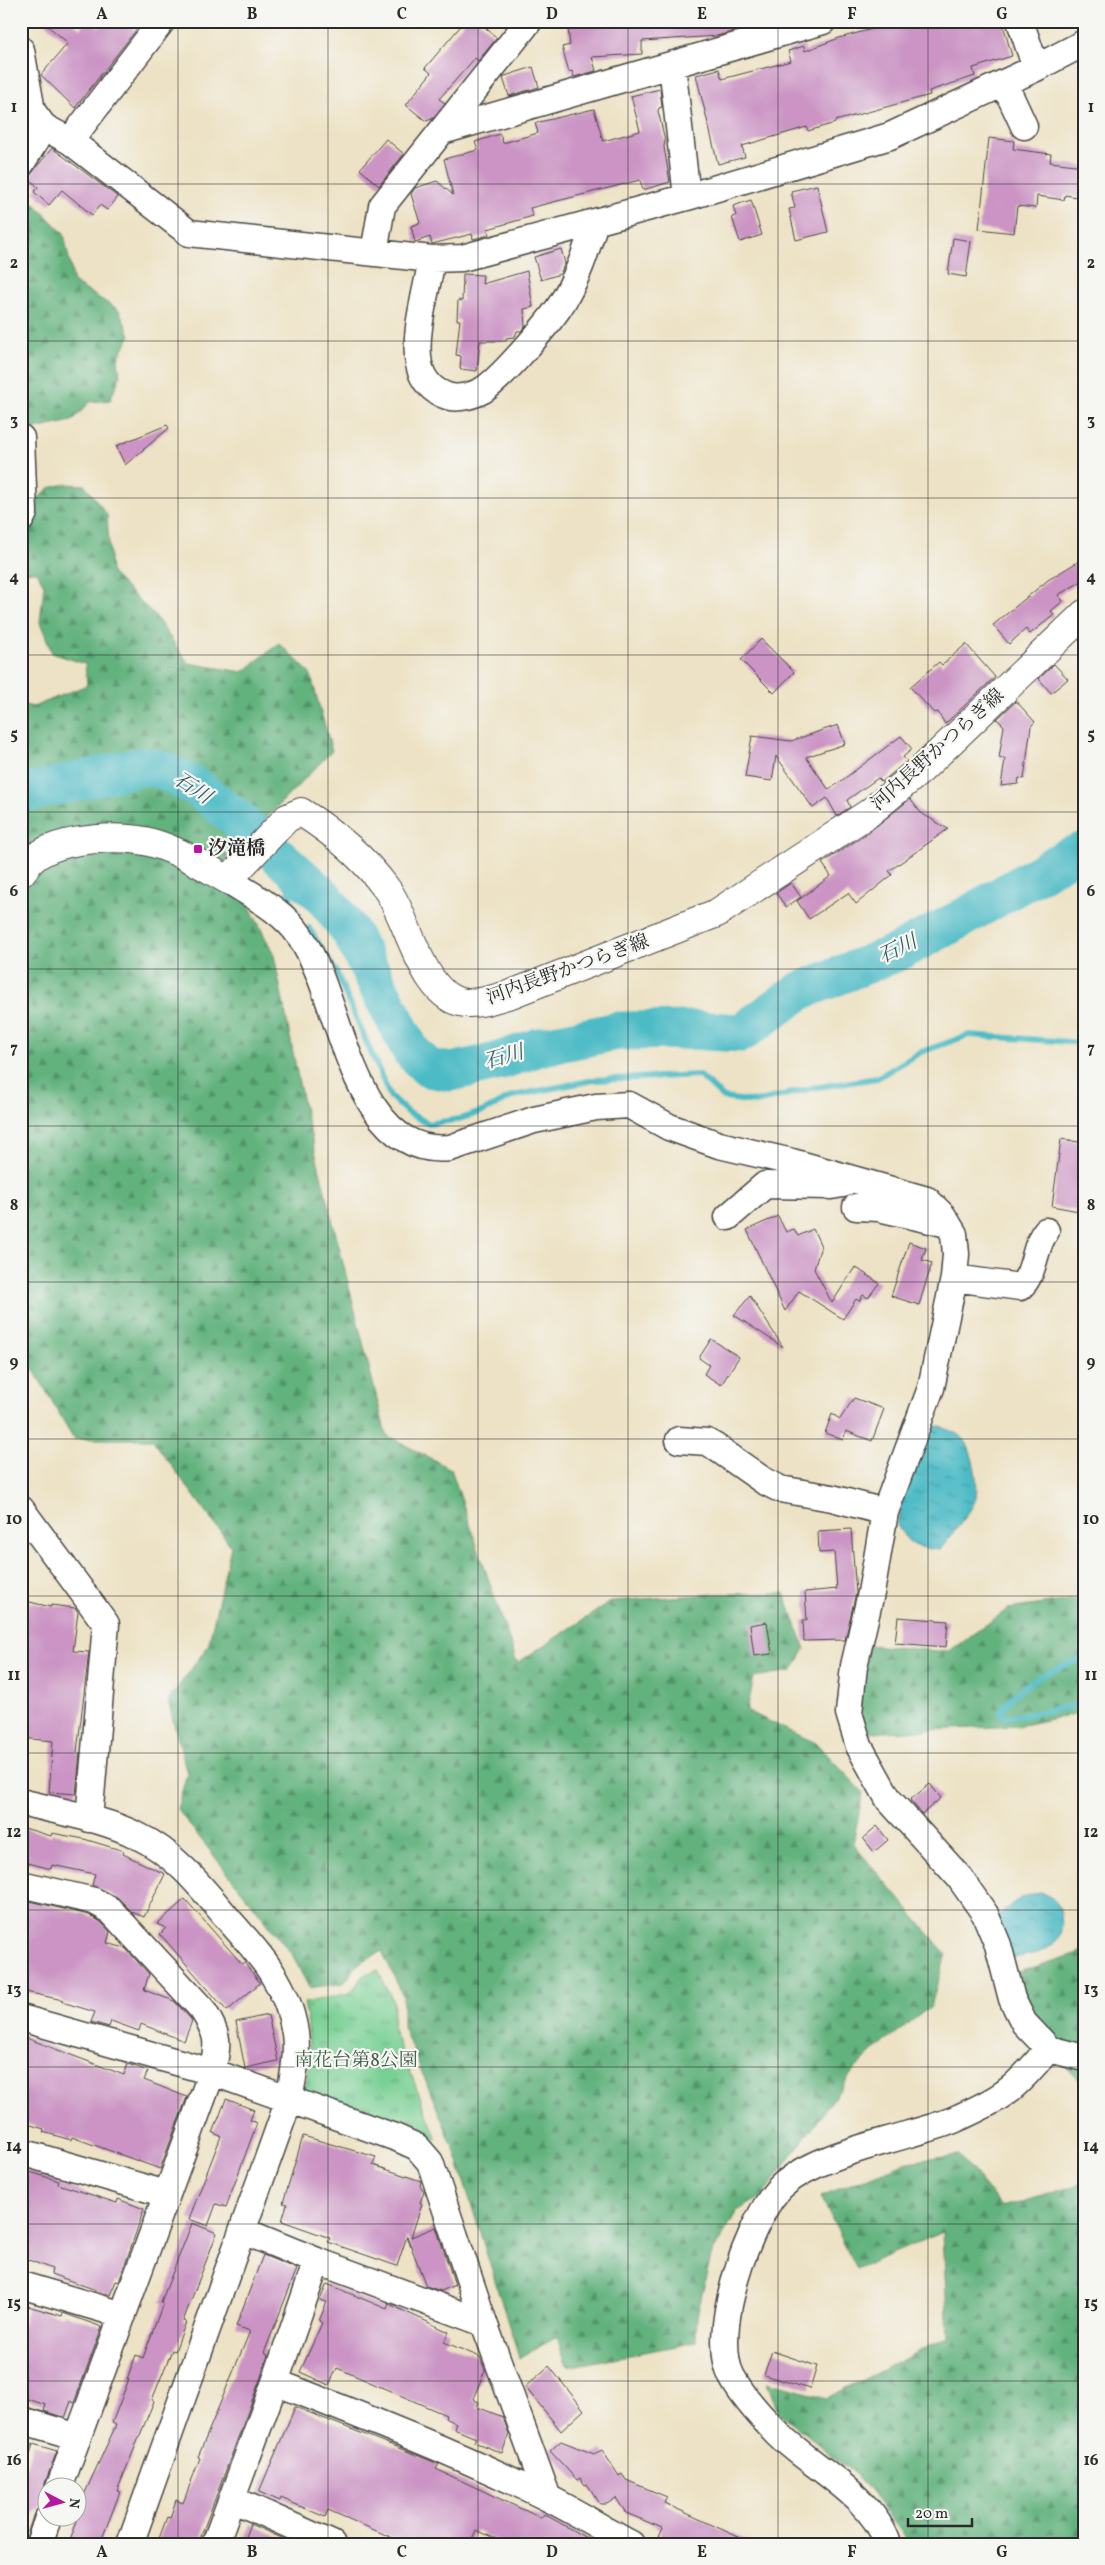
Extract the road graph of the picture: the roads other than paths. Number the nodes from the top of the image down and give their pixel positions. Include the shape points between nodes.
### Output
1 (162, 21) edge
2 (529, 21) edge
3 (823, 21) edge
4 (1020, 21) edge
5 (757, 31) edge
6 (1084, 43) edge
7 (21, 50) edge
8 (672, 65) junction
9 (1036, 68) junction
10 (1004, 83) junction
11 (1024, 126) dead end
12 (44, 128) junction
13 (442, 131) junction
14 (70, 141) junction
15 (21, 164) edge
16 (687, 197) junction
17 (595, 222) junction
18 (374, 253) junction
19 (432, 259) junction
20 (21, 438) edge
21 (21, 519) edge
22 (1084, 614) edge
23 (21, 873) edge
24 (230, 877) junction
25 (860, 1181) junction
26 (856, 1207) dead end
27 (728, 1217) dead end
28 (948, 1224) junction
29 (1046, 1231) dead end
30 (954, 1278) junction
31 (679, 1440) dead end
32 (21, 1509) edge
33 (885, 1512) junction
34 (21, 1802) edge
35 (89, 1819) junction
36 (21, 1884) edge
37 (21, 2018) edge
38 (1049, 2049) junction
39 (1084, 2058) edge
40 (212, 2072) junction
41 (288, 2100) junction
42 (21, 2152) edge
43 (166, 2194) junction
44 (242, 2231) junction
45 (317, 2261) junction
46 (21, 2285) edge
47 (123, 2314) junction
48 (484, 2323) junction
49 (275, 2382) junction
50 (21, 2420) edge
51 (78, 2437) junction
52 (63, 2478) edge
53 (548, 2498) junction
54 (232, 2499) junction
55 (45, 2528) edge
56 (39, 2544) edge
57 (130, 2544) edge
58 (215, 2544) edge
59 (332, 2544) edge
60 (631, 2544) edge
61 (888, 2544) edge

1 - 14 street
2 - 13 street
3 - 5 street
4 - 9 street
5 - 8 street
6 - 9 street
7 - 12 street via 32,111
8 - 13 street
8 - 16 street
9 - 10 street
10 - 11 street
10 - 16 street via 890,136
12 - 14 street
12 - 15 street
13 - 18 street via 382,206
14 - 18 street via 189,233
16 - 17 street
17 - 19 street via 462,258
17 - 19 street via 585,257 560,306 510,366 483,390 464,397 452,398 436,393 424,379 418,363 418,339
18 - 19 street
20 - 21 street via 24,513
22 - 24 main road, 河内長野かつらぎ線 via 921,770 869,813 716,912 511,994 485,1002 465,1003 442,994 428,973 388,890 356,853 301,812 287,818
23 - 24 main road via 34,858 92,838 156,844
24 - 25 street via 275,911 300,936 319,973 358,1080 375,1111 398,1136 415,1144 450,1148 534,1120 596,1107 629,1105 690,1136
25 - 27 street via 832,1186 765,1185
25 - 28 street via 927,1200
26 - 28 street via 879,1208
28 - 30 street via 954,1234
29 - 30 street via 1040,1239 1028,1277 1020,1287
30 - 33 street via 931,1388
31 - 33 street via 707,1442 780,1489
32 - 35 street via 106,1624
33 - 38 street via 872,1593 854,1666 851,1721 859,1746 889,1800 959,1877 985,1914 998,1945 1012,1999 1024,2023
34 - 35 street
35 - 41 street via 138,1836 179,1864 272,1973 286,2000 295,2033 295,2064
36 - 40 street via 94,1902 110,1910 202,2009 214,2028 218,2046
37 - 40 street
38 - 39 street
38 - 61 street via 1007,2092 958,2118 806,2168 783,2184 773,2195 735,2276 726,2317 731,2376 777,2434 853,2496 876,2520
40 - 41 street
40 - 43 street
41 - 44 street
41 - 48 street via 417,2147 430,2162
42 - 43 street
43 - 47 street
44 - 45 street
44 - 57 street
45 - 48 street
45 - 49 street
46 - 47 street
47 - 51 street
48 - 53 street
49 - 53 street via 394,2428
49 - 54 street
50 - 51 street
51 - 52 street
53 - 60 street
54 - 58 street
54 - 59 street
55 - 56 street

